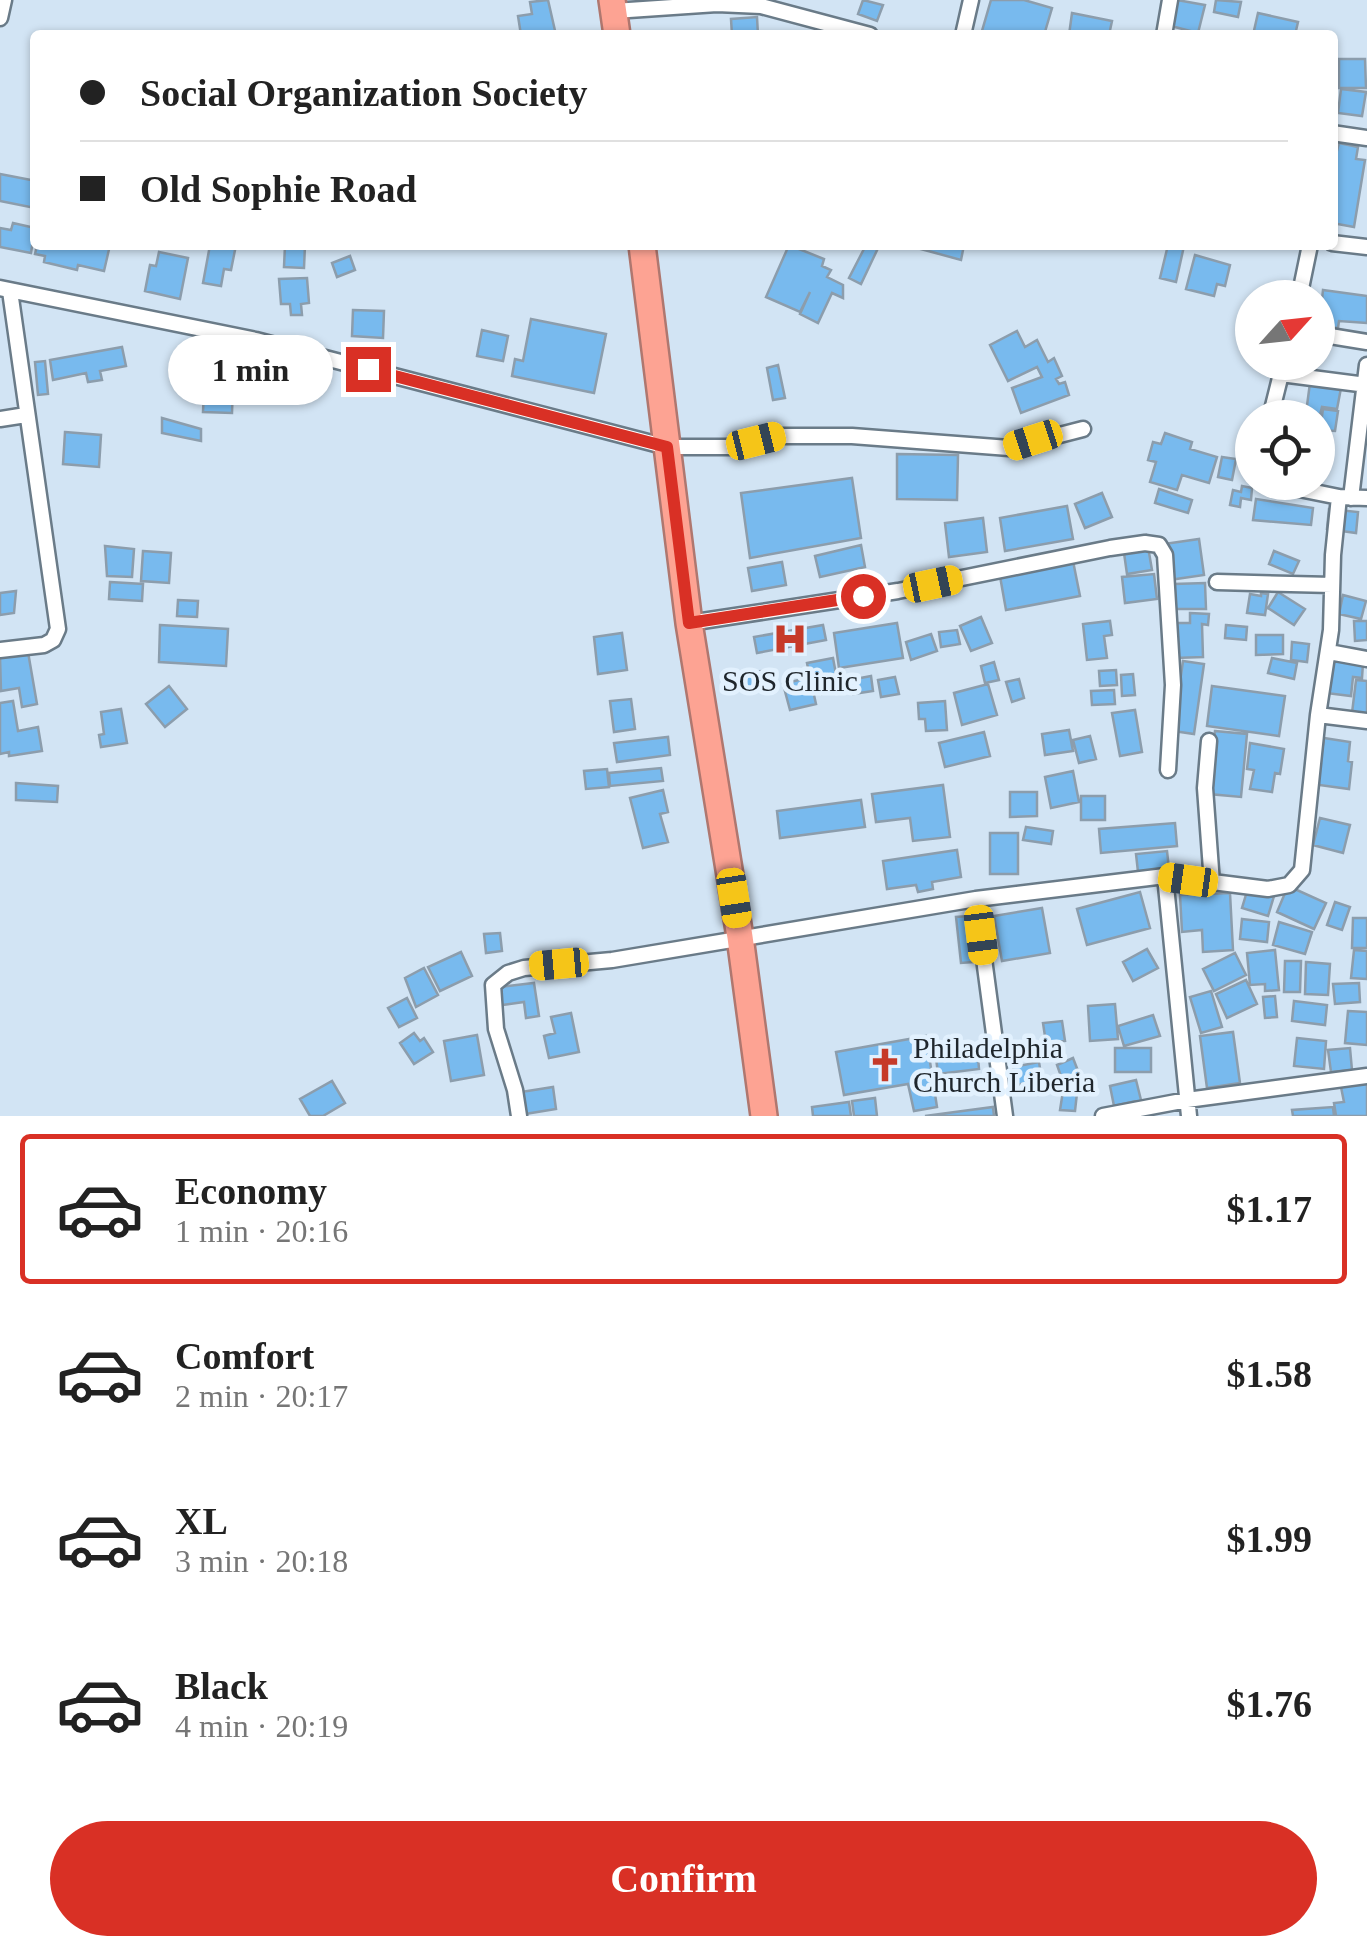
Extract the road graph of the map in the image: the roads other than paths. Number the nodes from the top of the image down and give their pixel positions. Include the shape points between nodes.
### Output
1 (4, 0) edge
2 (971, 0) edge
3 (1170, 0) edge
4 (614, 15) edge
5 (0, 18) edge
6 (851, 30) edge
7 (963, 30) edge
8 (1165, 30) edge
9 (1338, 134) edge
10 (1367, 138) edge
11 (1338, 245) edge
12 (1367, 247) edge
13 (643, 250) edge
14 (1309, 250) edge
15 (1303, 280) edge
16 (5, 290) edge
17 (1335, 337) edge
18 (1367, 342) edge
19 (1367, 366) edge
20 (1335, 379) edge
21 (1366, 385) edge
22 (26, 416) junction
23 (0, 419) edge
24 (1083, 428) dead end
25 (667, 447) junction
26 (1352, 497) edge
27 (1218, 582) dead end
28 (1332, 585) junction
29 (689, 623) junction
30 (0, 650) edge
31 (1329, 652) junction
32 (1367, 659) edge
33 (1318, 715) junction
34 (1367, 721) edge
35 (1209, 742) dead end
36 (1168, 770) dead end
37 (1164, 876) junction
38 (1212, 883) junction
39 (976, 899) junction
40 (740, 938) junction
41 (1367, 1076) edge
42 (1188, 1108) edge
43 (520, 1116) edge
44 (764, 1116) edge
45 (1005, 1116) edge
46 (1103, 1116) edge

1 - 5 street
2 - 7 street
3 - 8 street
4 - 6 street via 761,6
9 - 10 street
11 - 12 street
13 - 25 highway
14 - 15 street
16 - 22 street
16 - 25 street via 256,340
17 - 18 street
19 - 21 street
20 - 21 street
21 - 26 street
22 - 23 street
22 - 30 street via 58,630 44,645
24 - 25 street via 1009,448 852,436
25 - 29 highway
26 - 28 street
27 - 28 street
28 - 31 street
29 - 36 street via 898,591 1110,548 1160,545 1173,685
29 - 40 highway
31 - 32 street
31 - 33 street
33 - 34 street
33 - 38 street via 1302,870 1289,885 1268,889
35 - 38 street via 1204,788
37 - 38 street
37 - 39 street
37 - 42 street
39 - 40 street
39 - 45 street
40 - 43 street via 524,968 493,985
40 - 44 highway
41 - 42 street
42 - 46 street

